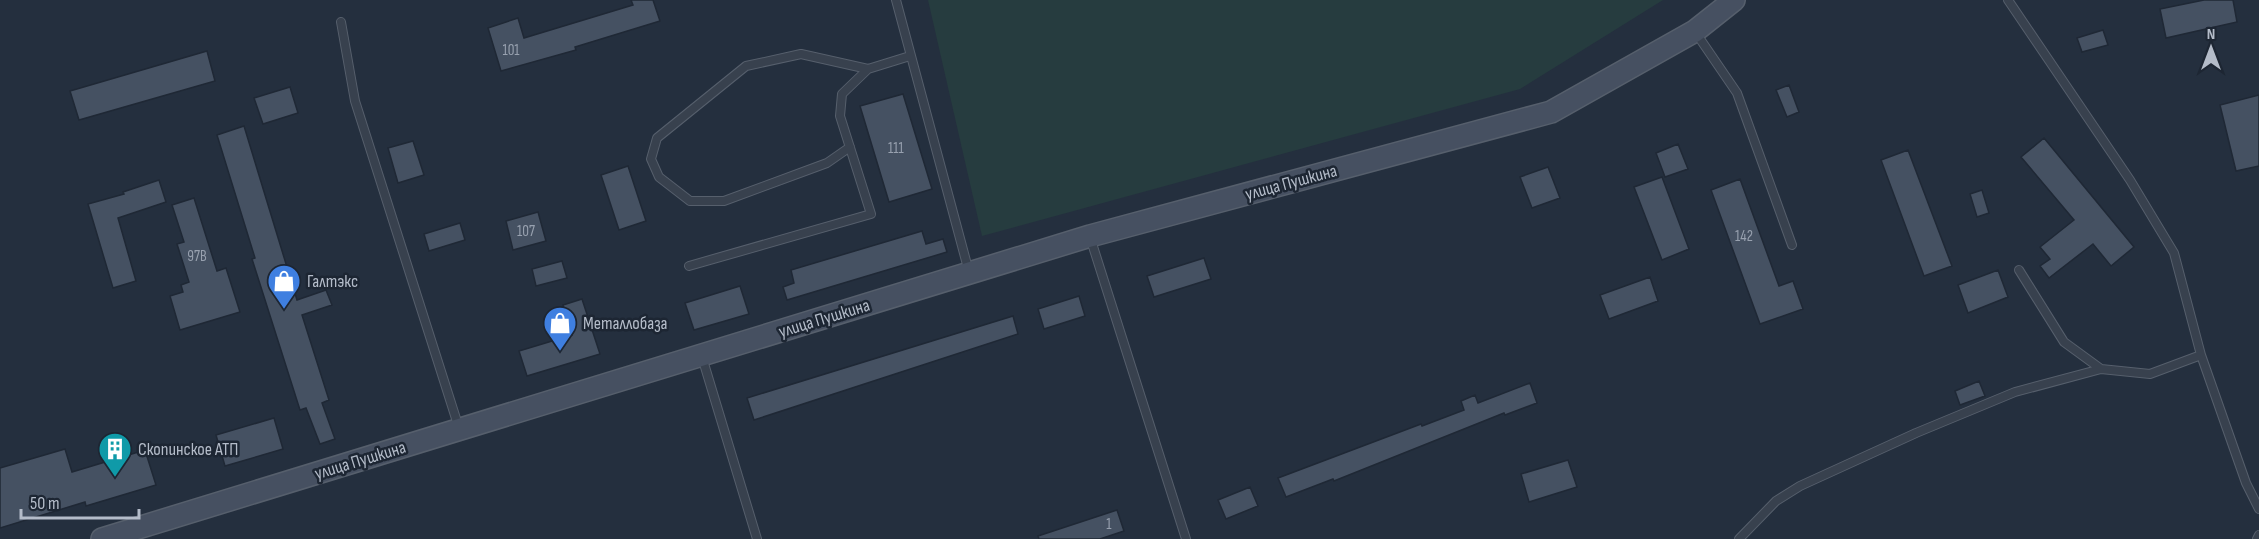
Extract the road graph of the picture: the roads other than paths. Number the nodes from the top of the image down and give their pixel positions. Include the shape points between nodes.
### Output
1 (896, 0) edge
2 (1734, 0) edge
3 (2008, 0) edge
4 (341, 22) dead end
5 (1695, 31) junction
6 (910, 56) junction
7 (868, 69) junction
8 (850, 147) junction
9 (1090, 236) junction
10 (1792, 245) dead end
11 (689, 266) dead end
12 (2019, 270) dead end
13 (970, 273) junction
14 (702, 355) junction
15 (2201, 355) junction
16 (2101, 369) junction
17 (460, 429) junction
18 (2259, 509) edge
19 (2259, 535) edge
20 (102, 539) edge
21 (757, 539) edge
22 (1186, 539) edge
23 (1739, 539) edge
24 (2257, 539) edge

1 - 6 lane
2 - 5 main road, улица Пушкина
3 - 15 lane via 2130,180 2174,253
4 - 17 lane via 355,101
5 - 9 main road, улица Пушкина via 1551,112
5 - 10 lane via 1737,93
6 - 7 lane
6 - 13 lane
7 - 8 lane via 842,94 840,116
7 - 8 lane via 801,54 746,66 657,138 651,159 659,177 690,201 724,201 827,163
8 - 11 lane via 871,214
9 - 13 main road, улица Пушкина
9 - 22 lane
12 - 16 lane via 2064,342
13 - 14 main road, улица Пушкина
14 - 17 main road, улица Пушкина
14 - 21 lane
15 - 16 lane via 2150,374
15 - 18 lane via 2246,483
16 - 23 lane via 2015,392 1800,486 1776,501
17 - 20 main road, улица Пушкина
19 - 24 lane

